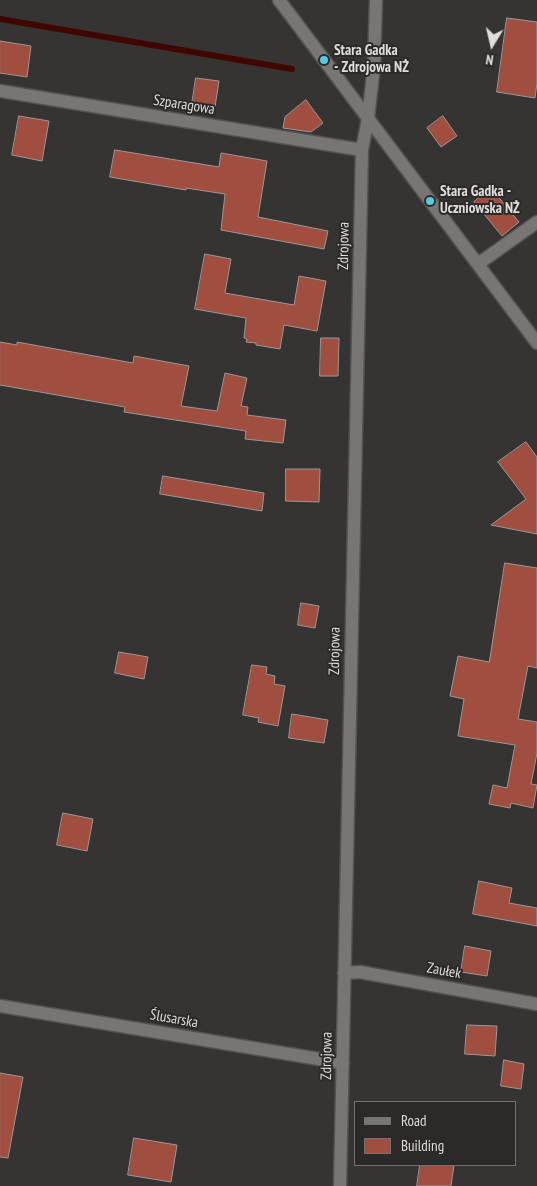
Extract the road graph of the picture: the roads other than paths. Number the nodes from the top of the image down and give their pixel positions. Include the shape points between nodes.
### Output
1 (279, 0) edge
2 (376, 0) edge
3 (0, 91) edge
4 (368, 118) junction
5 (362, 150) junction
6 (537, 222) edge
7 (478, 264) junction
8 (537, 343) edge
9 (344, 973) junction
10 (537, 1004) edge
11 (0, 1006) edge
12 (343, 1064) junction
13 (340, 1186) edge

1 - 4 street
2 - 4 street, Zdrojowa
3 - 5 street, Szparagowa
4 - 5 street, Zdrojowa
4 - 7 street
5 - 9 street, Zdrojowa
6 - 7 street
7 - 8 street
9 - 10 street, Zaułek via 360,972
9 - 12 street, Zdrojowa
11 - 12 street, Ślusarska
12 - 13 street, Zdrojowa

